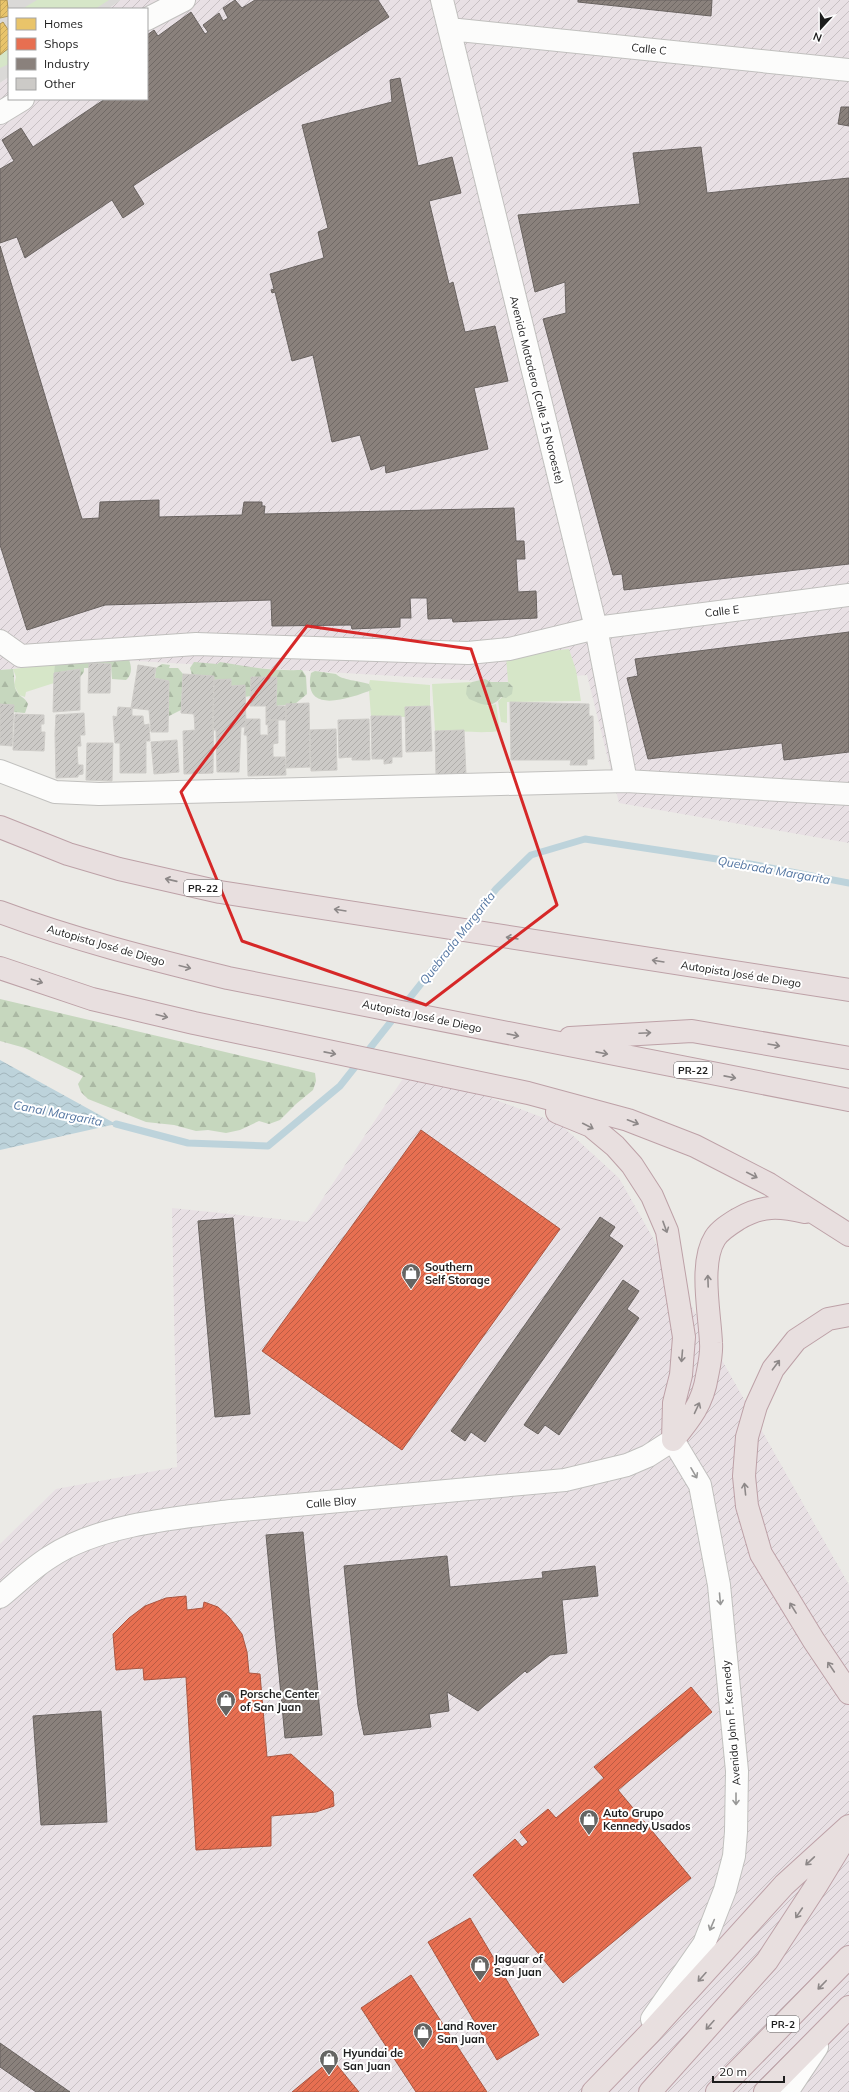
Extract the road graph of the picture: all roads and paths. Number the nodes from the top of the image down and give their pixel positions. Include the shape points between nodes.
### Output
1 (184, 0) edge
2 (442, 0) edge
3 (148, 18) edge
4 (449, 28) junction
5 (849, 70) edge
6 (21, 100) edge
7 (0, 114) edge
8 (849, 595) edge
9 (596, 628) junction
10 (0, 641) edge
11 (0, 771) edge
12 (626, 781) junction
13 (849, 794) edge
14 (0, 827) edge
15 (0, 912) edge
16 (0, 968) edge
17 (849, 990) edge
18 (536, 1040) junction
19 (849, 1058) edge
20 (474, 1082) junction
21 (849, 1100) edge
22 (817, 1214) junction
23 (849, 1235) edge
24 (849, 1315) edge
25 (674, 1440) junction
26 (0, 1597) edge
27 (849, 1693) edge
28 (849, 1826) edge
29 (849, 1832) edge
30 (849, 1957) edge
31 (842, 2014) edge
32 (592, 2092) edge
33 (650, 2092) edge
34 (717, 2092) edge
35 (765, 2092) edge
36 (787, 2092) edge

1 - 3 street
2 - 4 street, Avenida Matadero (Calle 15 Noroeste)
4 - 5 street, Calle C
4 - 9 street, Avenida Matadero (Calle 15 Noroeste)
6 - 7 street
8 - 9 street, Calle E
9 - 10 street, Calle E via 509,649 468,653 196,644 21,656
9 - 12 street, Avenida Matadero (Calle 15 Noroeste)
11 - 12 street via 55,792 99,794
12 - 13 street
17 -> 14 highway, Autopista José de Diego / PR-22 via 220,892 119,869 68,854
15 -> 18 highway, Autopista José de Diego / PR-22 via 125,953 228,978
16 -> 20 highway via 92,998 291,1045
18 -> 19 highway via 692,1031
18 -> 21 highway, Autopista José de Diego / PR-22
20 -> 22 highway via 573,1104 628,1120 688,1143 769,1184
20 -> 25 highway via 591,1126 615,1146 632,1165 652,1196 667,1231 684,1338 681,1375 674,1403
22 - 23 highway
25 -> 22 highway via 696,1412 707,1378 711,1345 707,1264 715,1238 728,1225 752,1211 776,1206
27 -> 24 highway via 760,1554 747,1506 745,1483 747,1437 756,1406 773,1369 796,1340 828,1319
25 - 26 street, Calle Blay via 627,1465 565,1480 231,1511 118,1528 86,1539 50,1556
25 -> 32 street, Avenida John F. Kennedy via 700,1485 719,1584 737,1771 734,1856 725,1890 704,1944 659,2010
28 -> 32 highway via 784,1885 649,2034
29 -> 33 highway via 767,1961
30 -> 34 highway, PR-2
31 - 35 highway
31 - 36 street

